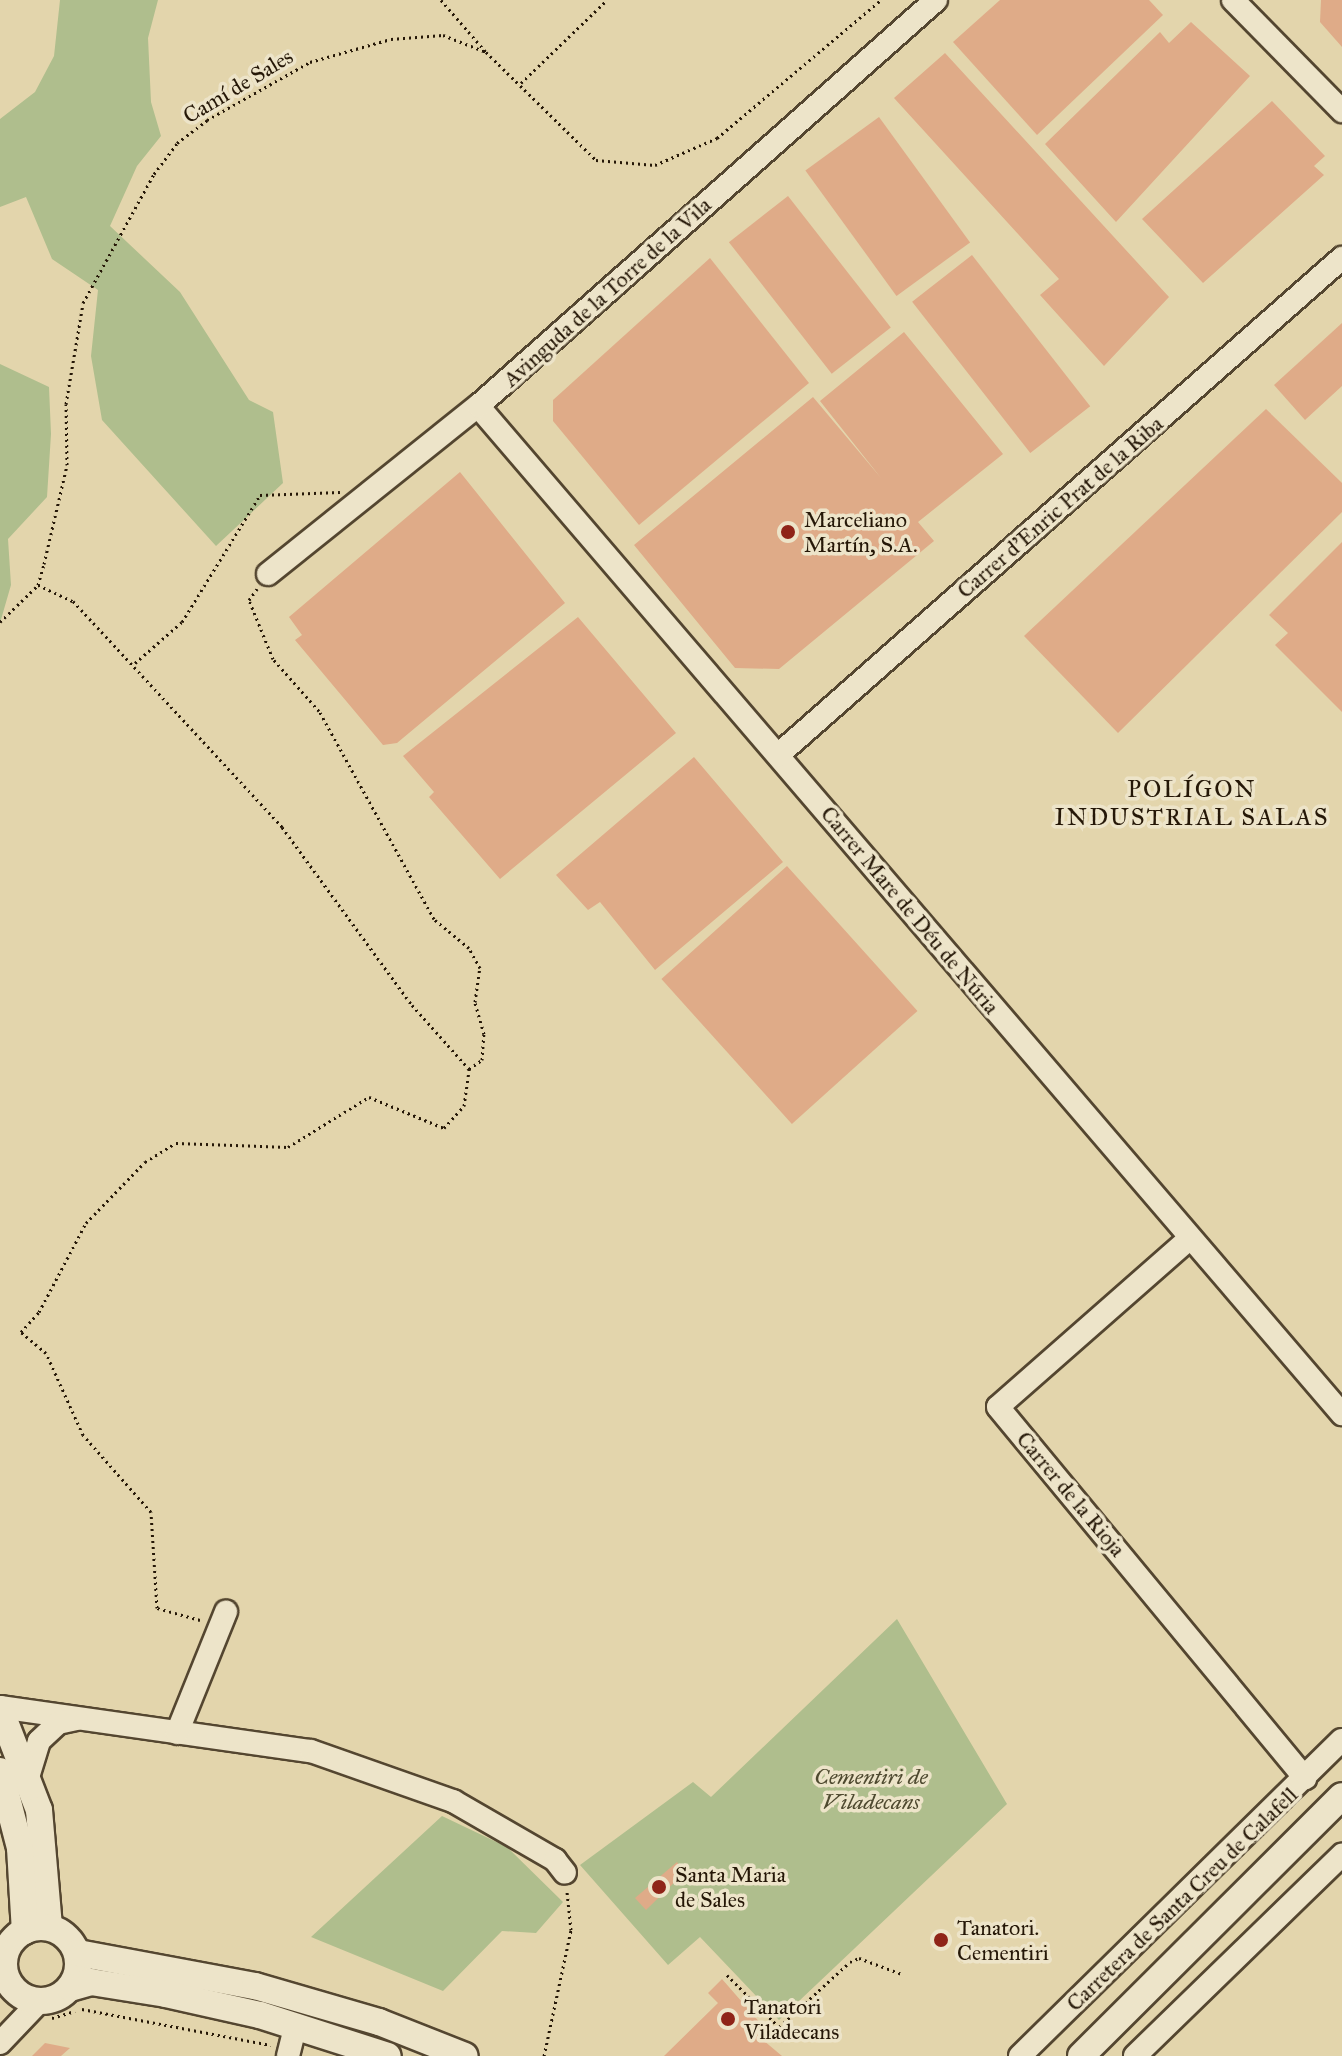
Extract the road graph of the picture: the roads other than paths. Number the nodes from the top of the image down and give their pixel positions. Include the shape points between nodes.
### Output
1 (936, 0) edge
2 (1233, 0) edge
3 (1342, 111) edge
4 (1342, 258) edge
5 (478, 406) junction
6 (268, 574) road end
7 (778, 755) junction
8 (1189, 1239) junction
9 (1342, 1414) edge
10 (226, 1612) dead end
11 (0, 1708) edge
12 (78, 1718) junction
13 (177, 1733) junction
14 (1342, 1740) edge
15 (0, 1771) edge
16 (29, 1774) junction
17 (1305, 1778) junction
18 (1342, 1796) edge
19 (1342, 1855) edge
20 (565, 1873) road end
21 (37, 1929) junction
22 (78, 1953) junction
23 (2, 1963) edge
24 (70, 1988) junction
25 (32, 2009) junction
26 (296, 2025) junction
27 (0, 2043) edge
28 (288, 2053) edge
29 (388, 2056) edge
30 (465, 2056) edge
31 (1020, 2056) edge
32 (1081, 2056) edge
33 (1135, 2056) edge

1 - 5 street, Avinguda de la Torre de la Vila
2 - 3 street
4 - 7 street, Carrer d'Enric Prat de la Riba
5 - 6 street, Avinguda de la Torre de la Vila
5 - 7 street, Carrer Mare de Déu de Núria
7 - 8 street, Carrer Mare de Déu de Núria
8 - 9 street, Carrer Mare de Déu de Núria
8 - 17 street, Carrer de la Rioja via 998,1407
10 - 13 street
11 - 12 street
11 - 16 street
12 - 13 street
12 - 16 street via 58,1723 39,1741
13 - 20 street via 264,1741 349,1762 491,1820
14 - 17 street, Carretera de Santa Creu de Calafell
15 - 21 street
16 - 21 street via 46,1849
17 - 31 street, Carretera de Santa Creu de Calafell
18 - 32 street, Carretera de Santa Creu de Calafell
19 - 33 street
21 - 22 street via 66,1936
21 - 23 street via 9,1944
22 - 24 street
22 - 30 street via 255,1986 379,2022
23 - 25 street
24 - 25 street
24 - 26 street via 106,1985
25 - 27 street
26 - 28 street
26 - 29 street

